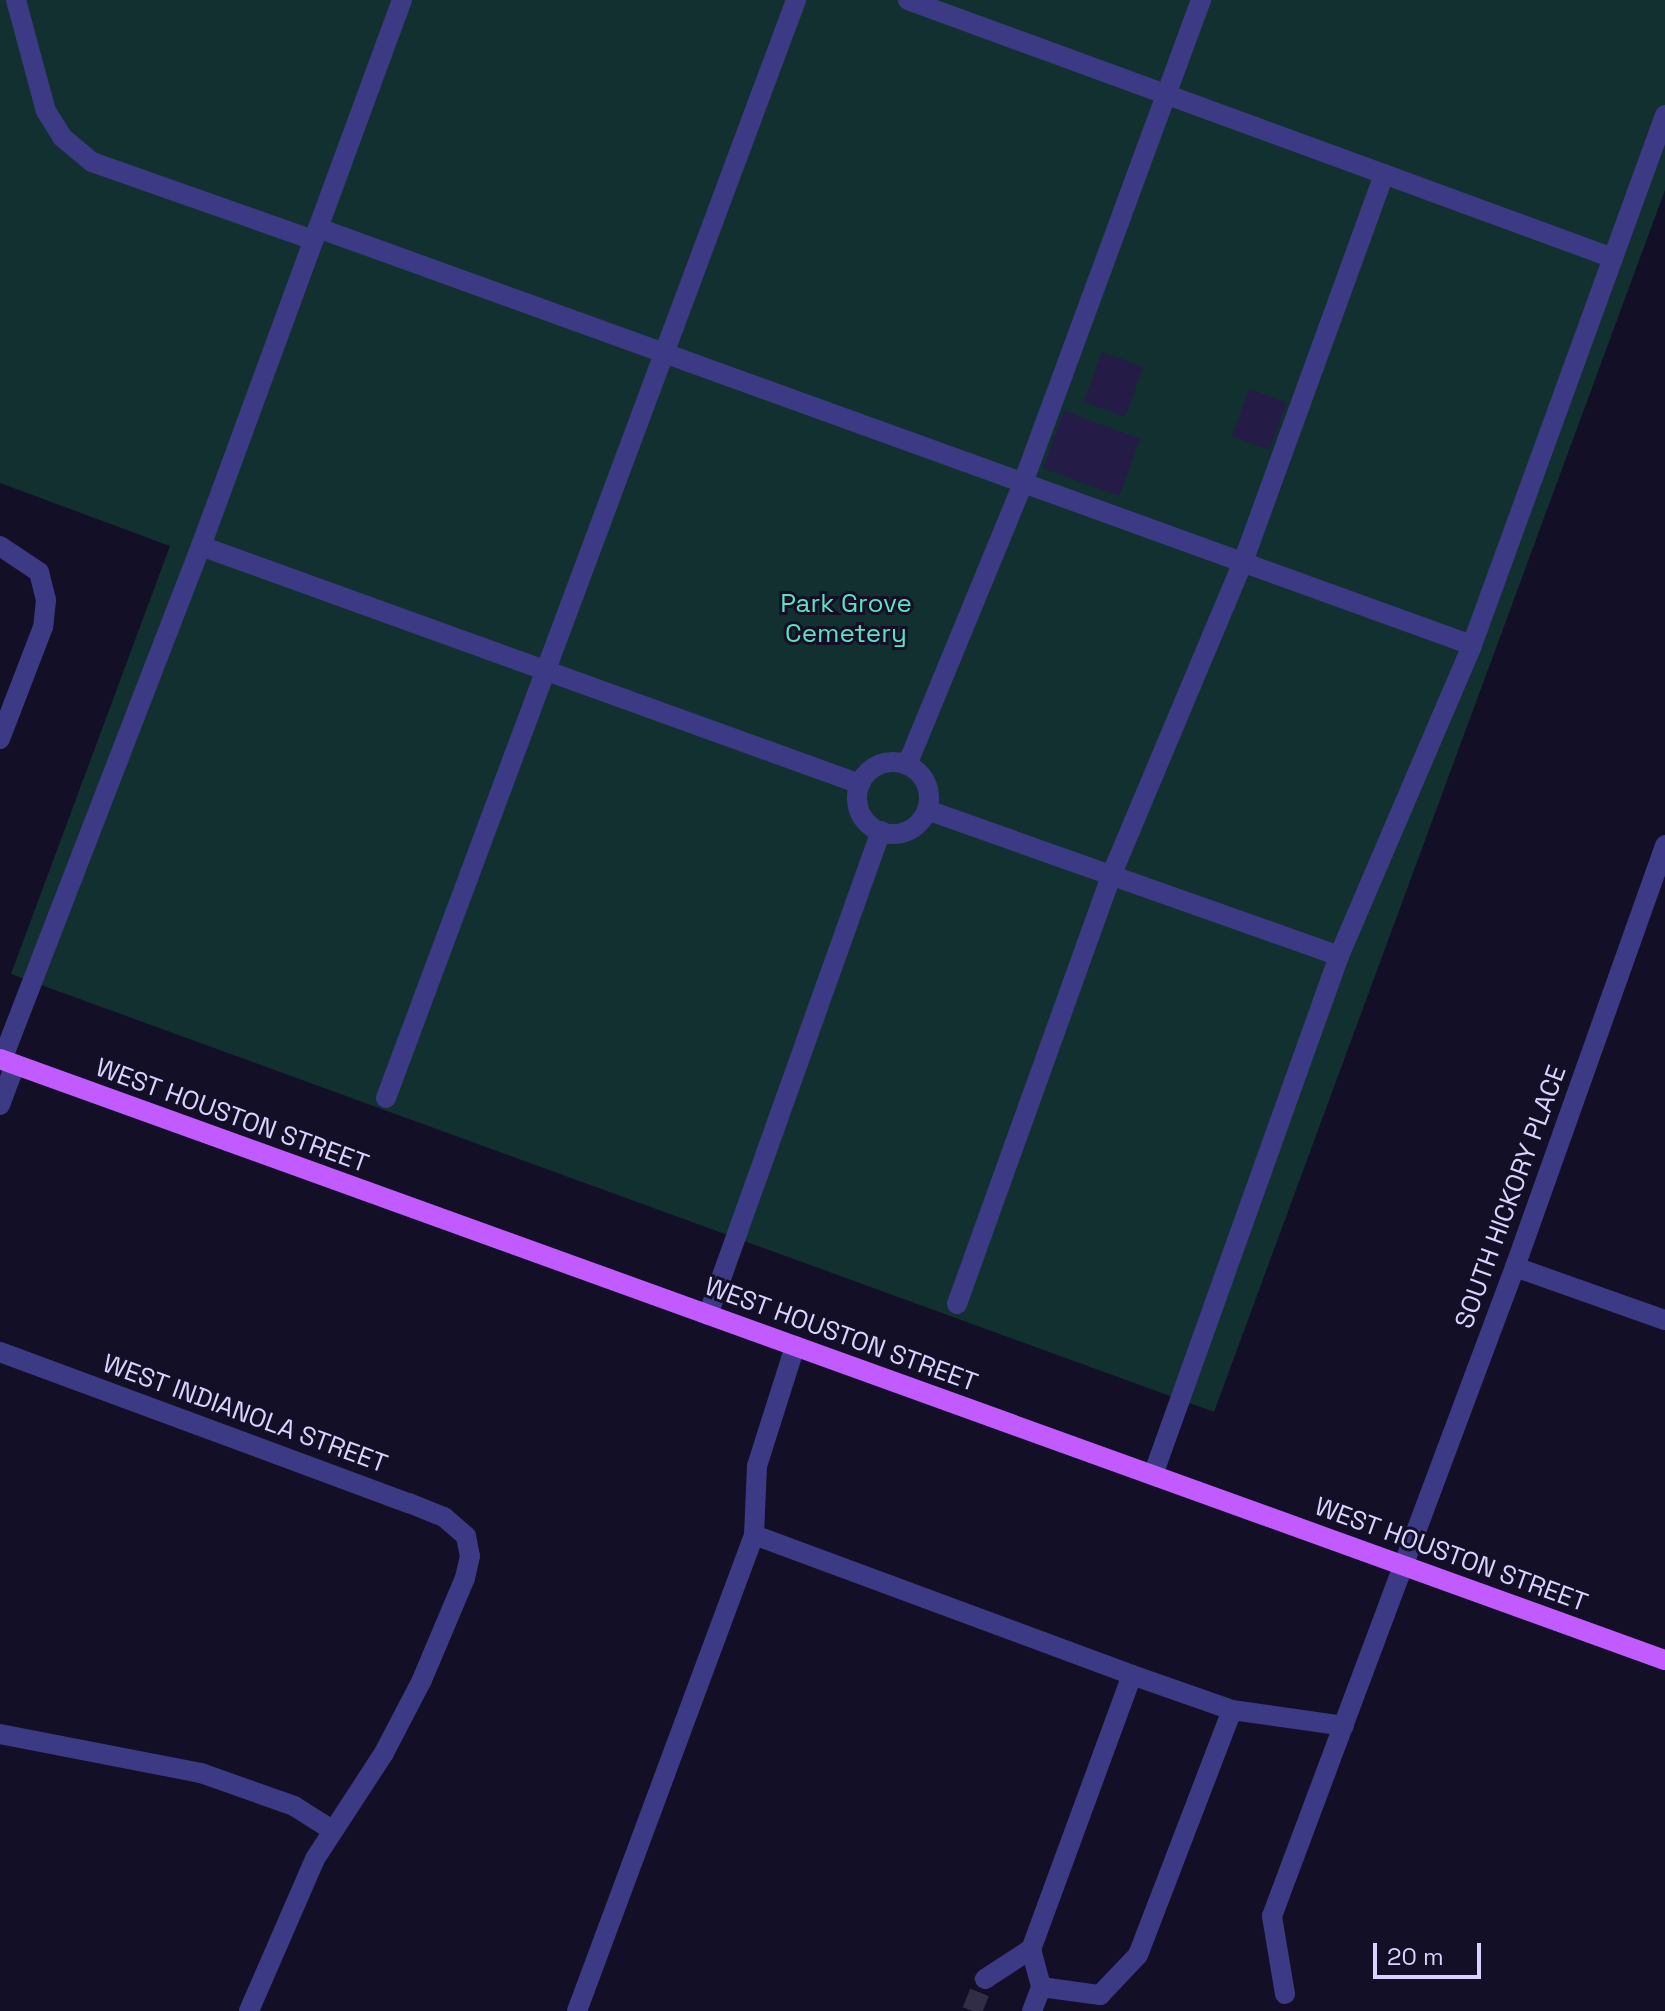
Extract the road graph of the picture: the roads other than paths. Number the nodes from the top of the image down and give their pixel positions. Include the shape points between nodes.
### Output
1 (16, 0) edge
2 (402, 0) edge
3 (796, 0) edge
4 (908, 0) edge
5 (1201, 0) edge
6 (1166, 95) junction
7 (1665, 115) edge
8 (1384, 174) junction
9 (316, 234) junction
10 (1613, 258) junction
11 (664, 353) junction
12 (1023, 483) junction
13 (0, 546) edge
14 (201, 546) junction
15 (1243, 562) junction
16 (1472, 645) junction
17 (546, 671) junction
18 (0, 739) edge
19 (907, 765) junction
20 (860, 784) junction
21 (927, 810) junction
22 (881, 831) junction
23 (1665, 845) edge
24 (1111, 876) junction
25 (1339, 956) junction
26 (5, 1061) edge
27 (386, 1098) dead end
28 (0, 1105) edge
29 (1515, 1267) junction
30 (957, 1304) dead end
31 (708, 1315) junction
32 (1665, 1320) edge
33 (795, 1346) junction
34 (0, 1352) edge
35 (1153, 1475) junction
36 (754, 1535) junction
37 (1404, 1565) junction
38 (1665, 1660) edge
39 (1132, 1675) junction
40 (1232, 1710) junction
41 (1344, 1726) junction
42 (0, 1734) edge
43 (332, 1830) junction
44 (1031, 1949) junction
45 (985, 1979) tunnel mouth
46 (1041, 1987) junction
47 (1285, 1994) dead end
48 (249, 2011) edge
49 (577, 2011) edge
50 (1032, 2011) edge

1 - 9 street via 46,111 62,137 92,162
2 - 9 street
3 - 11 street
4 - 6 street
5 - 6 street
6 - 8 street
6 - 12 street
7 - 10 street
8 - 10 street
8 - 15 street
9 - 11 street
9 - 14 street
10 - 16 street
11 - 12 street
11 - 17 street
12 - 15 street
12 - 19 street
13 - 18 street via 39,572 46,600 43,627
14 - 17 street
14 - 26 street
15 - 16 street
15 - 24 street
16 - 25 street
17 - 20 street
17 - 27 street
19 - 20 street via 878,764
19 - 21 street via 928,786
20 - 22 street via 860,814
21 - 22 street via 912,829
21 - 24 street
22 - 31 street
23 - 29 street, SOUTH HICKORY PLACE
24 - 25 street
24 - 30 street
25 - 35 street
26 - 28 street
26 - 31 main road, WEST HOUSTON STREET
29 - 32 street
29 - 37 street, SOUTH HICKORY PLACE
31 - 33 main road, WEST HOUSTON STREET
33 - 35 main road, WEST HOUSTON STREET
33 - 36 street via 757,1466
34 - 43 street, WEST INDIANOLA STREET via 409,1503 444,1517 466,1536 470,1556 465,1578 422,1680 384,1753
35 - 37 main road, WEST HOUSTON STREET
36 - 39 street
36 - 49 street
37 - 38 main road, WEST HOUSTON STREET
37 - 41 street, SOUTH HICKORY PLACE
39 - 40 street
39 - 44 street
40 - 41 street
40 - 46 street via 1138,1955 1100,1995
41 - 47 street, SOUTH HICKORY PLACE via 1272,1916
42 - 43 street via 201,1773 294,1806
43 - 48 street
44 - 45 street
44 - 46 street
46 - 50 street

